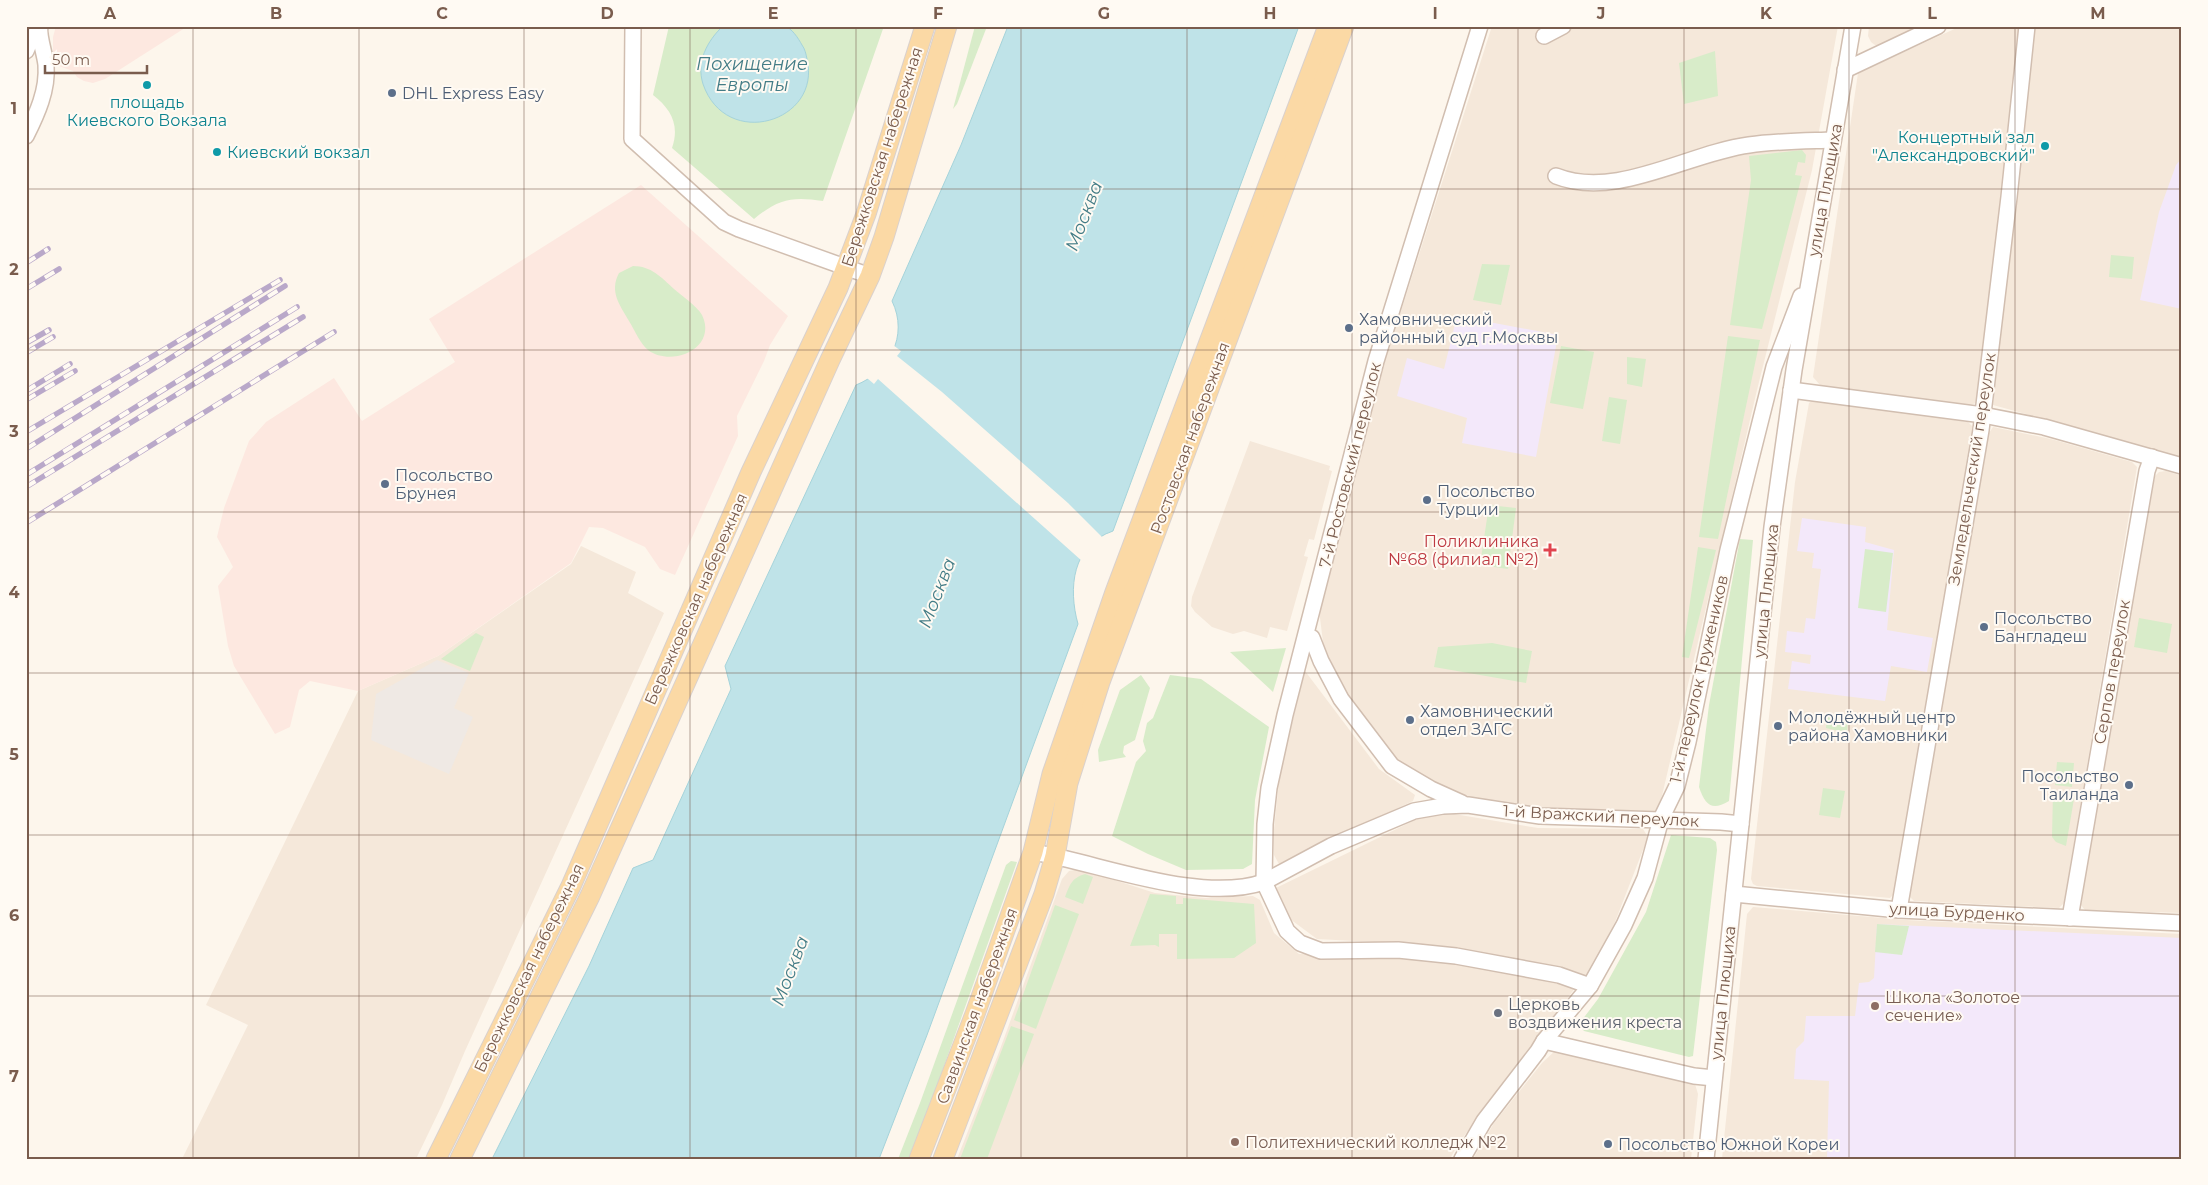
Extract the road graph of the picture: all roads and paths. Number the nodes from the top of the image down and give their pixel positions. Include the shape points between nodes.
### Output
1 (633, 26) edge
2 (925, 26) edge
3 (947, 26) edge
4 (1328, 26) edge
5 (1344, 26) edge
6 (1480, 26) edge
7 (1563, 26) edge
8 (1853, 26) edge
9 (1938, 26) edge
10 (2027, 26) edge
11 (39, 28) edge
12 (1544, 36) dead end
13 (26, 51) edge
14 (1845, 70) junction
15 (44, 92) junction
16 (26, 96) edge
17 (26, 136) edge
18 (1833, 140) junction
19 (1556, 176) dead end
20 (847, 267) junction
21 (1811, 272) junction
22 (870, 276) junction
23 (808, 351) junction
24 (830, 360) junction
25 (1791, 390) junction
26 (1983, 415) junction
27 (2152, 457) junction
28 (2182, 466) edge
29 (1305, 641) junction
30 (1468, 805) junction
31 (1661, 820) junction
32 (1741, 824) junction
33 (1033, 852) junction
34 (1056, 856) junction
35 (1264, 882) junction
36 (1734, 894) junction
37 (1899, 910) junction
38 (2070, 918) junction
39 (2182, 923) edge
40 (1590, 986) junction
41 (1544, 1041) junction
42 (1714, 1078) junction
43 (436, 1159) edge
44 (460, 1159) edge
45 (919, 1159) edge
46 (943, 1159) edge
47 (1462, 1159) edge
48 (1706, 1159) edge

1 - 20 street via 632,139 724,222
2 - 20 main road, Бережковская набережная
3 - 22 main road, Бережковская набережная
4 - 33 main road, Ростовская набережная via 1082,685 1052,774
5 - 34 main road, Ростовская набережная via 1100,682 1068,783
6 - 29 street, 7-й Ростовский переулок via 1376,361
7 - 12 street
8 - 14 street, улица Плющиха
9 - 14 street
10 - 26 street, Земледельческий переулок
11 - 13 street
11 - 15 street via 46,67
14 - 18 street, улица Плющиха
15 - 16 street via 32,98
15 - 17 street
18 - 19 street via 1748,145 1608,183 1572,182
18 - 21 street, улица Плющиха
20 - 22 street
20 - 23 main road, Бережковская набережная
21 - 25 street, улица Плющиха
21 - 31 street, 1-й переулок Тружеников via 1774,367 1728,550 1688,742 1677,786
22 - 24 main road, Бережковская набережная
23 - 24 street via 814,344 824,344 830,351
23 - 43 main road, Бережковская набережная via 751,472 571,886
24 - 44 main road, Бережковская набережная via 593,889
25 - 26 street
25 - 32 street, улица Плющиха via 1772,527
26 - 27 street via 2044,427
26 - 37 street, Земледельческий переулок
27 - 28 street
27 - 38 street, Серпов переулок
29 - 30 street via 1312,638 1341,699 1392,766 1431,789
29 - 35 street, 7-й Ростовский переулок via 1269,788
30 - 31 street, 1-й Вражский переулок via 1540,816
30 - 35 street, 1-й Вражский переулок via 1414,811 1331,846
31 - 32 street, 1-й Вражский переулок
31 - 40 street, 1-й переулок Тружеников via 1642,886
32 - 36 street, улица Плющиха
33 - 34 street, 1-й Вражский переулок
33 - 45 main road, Саввинская набережная
34 - 35 street, 1-й Вражский переулок via 1184,885 1223,888
34 - 46 main road, Саввинская набережная
35 - 40 street via 1287,932 1300,943 1321,951 1398,950 1456,956 1559,975
36 - 37 street, улица Бурденко
36 - 42 street, улица Плющиха
37 - 38 street, улица Бурденко
38 - 39 street, улица Бурденко
40 - 41 street, 1-й переулок Тружеников
41 - 42 street
41 - 47 street, 1-й переулок Тружеников via 1484,1121
42 - 48 street, улица Плющиха

